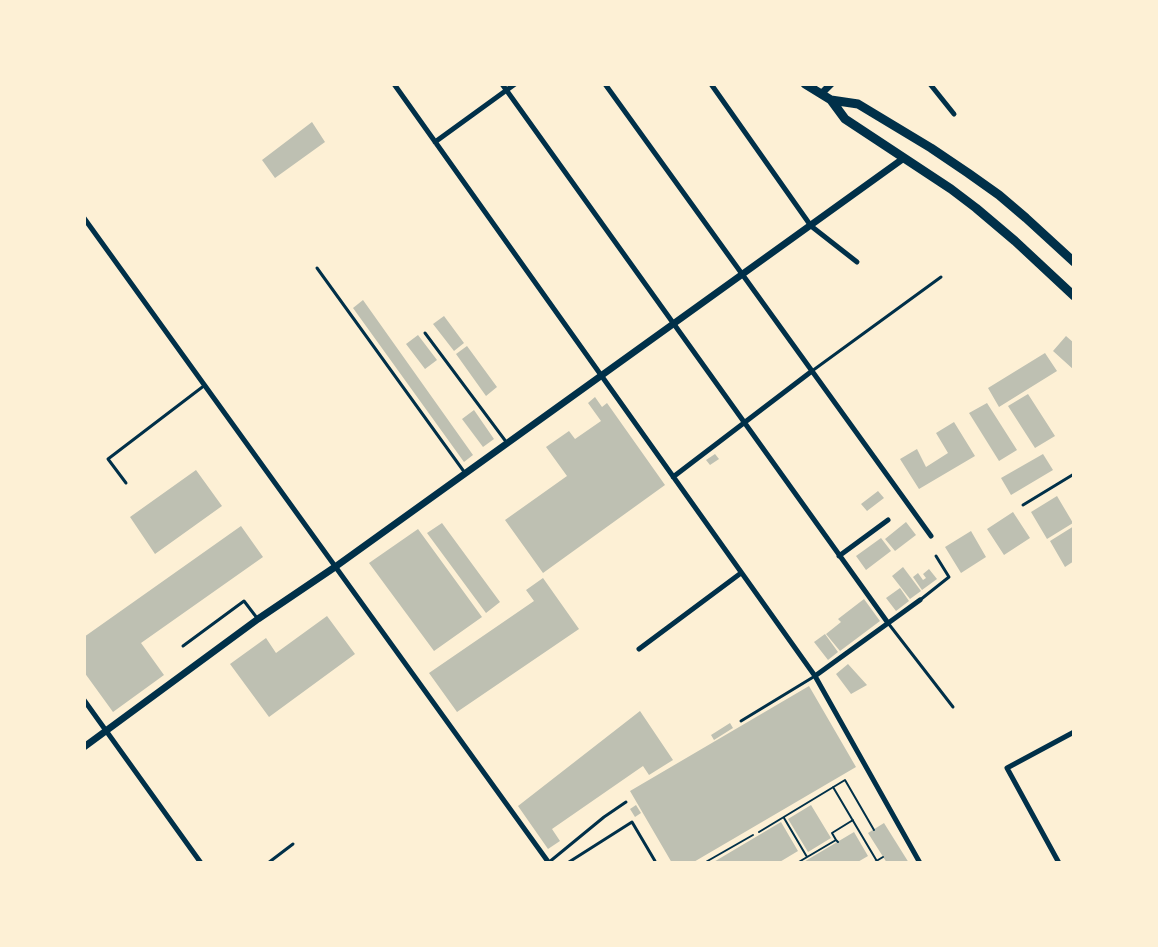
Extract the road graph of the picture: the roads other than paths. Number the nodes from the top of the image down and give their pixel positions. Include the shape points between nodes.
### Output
1 (394, 84) edge
2 (502, 84) edge
3 (514, 84) edge
4 (605, 84) edge
5 (711, 84) edge
6 (806, 84) edge
7 (831, 84) edge
8 (930, 84) edge
9 (507, 90) junction
10 (821, 94) junction
11 (831, 100) junction
12 (954, 114) dead end
13 (435, 142) junction
14 (904, 158) junction
15 (84, 218) edge
16 (811, 226) junction
17 (857, 262) dead end
18 (1074, 262) edge
19 (317, 268) dead end
20 (742, 274) junction
21 (941, 277) dead end
22 (1074, 296) edge
23 (673, 323) junction
24 (425, 333) dead end
25 (812, 371) junction
26 (601, 375) junction
27 (205, 385) junction
28 (744, 423) junction
29 (507, 443) junction
30 (465, 473) junction
31 (1074, 474) edge
32 (673, 477) junction
33 (126, 483) dead end
34 (1023, 504) dead end
35 (888, 520) dead end
36 (931, 536) dead end
37 (839, 556) junction
38 (936, 556) dead end
39 (335, 567) junction
40 (741, 573) junction
41 (920, 600) joint
42 (258, 619) junction
43 (888, 623) junction
44 (183, 646) dead end
45 (639, 649) dead end
46 (814, 676) junction
47 (84, 700) edge
48 (953, 707) dead end
49 (741, 721) dead end
50 (106, 731) junction
51 (1074, 732) edge
52 (84, 747) edge
53 (627, 802) dead end
54 (293, 844) dead end
55 (655, 861) dead end
56 (201, 863) edge
57 (267, 863) edge
58 (549, 863) edge
59 (570, 863) edge
60 (920, 863) edge
61 (1059, 863) edge

1 - 13 street
2 - 9 street
3 - 9 street
4 - 20 street
5 - 16 street
6 - 10 main road
7 - 10 street
8 - 12 street
9 - 13 street
9 - 23 street
10 - 11 main road
11 - 14 main road via 845,119
11 - 18 main road via 858,104 931,148 999,195
13 - 26 street
14 - 16 street
14 - 22 main road via 976,208
15 - 27 street
16 - 17 street
16 - 20 street
19 - 30 lane
20 - 23 street
20 - 25 street
21 - 25 lane
23 - 26 street
23 - 28 street
24 - 29 lane
25 - 28 street
25 - 36 street
26 - 29 street
26 - 32 street
27 - 33 lane via 108,459
27 - 39 street
28 - 32 street
28 - 37 street
29 - 30 street
30 - 39 street
31 - 34 lane
32 - 40 street
35 - 37 street
37 - 43 street
38 - 41 lane via 949,577
39 - 42 street
39 - 58 street
40 - 45 street
40 - 46 street
41 - 43 street
42 - 44 lane via 244,601
42 - 50 street
43 - 46 street
43 - 48 lane
46 - 49 lane
46 - 60 street
47 - 50 street
50 - 52 street
50 - 56 street
51 - 61 street via 1008,768
53 - 58 lane
54 - 57 lane
55 - 59 lane via 632,822

